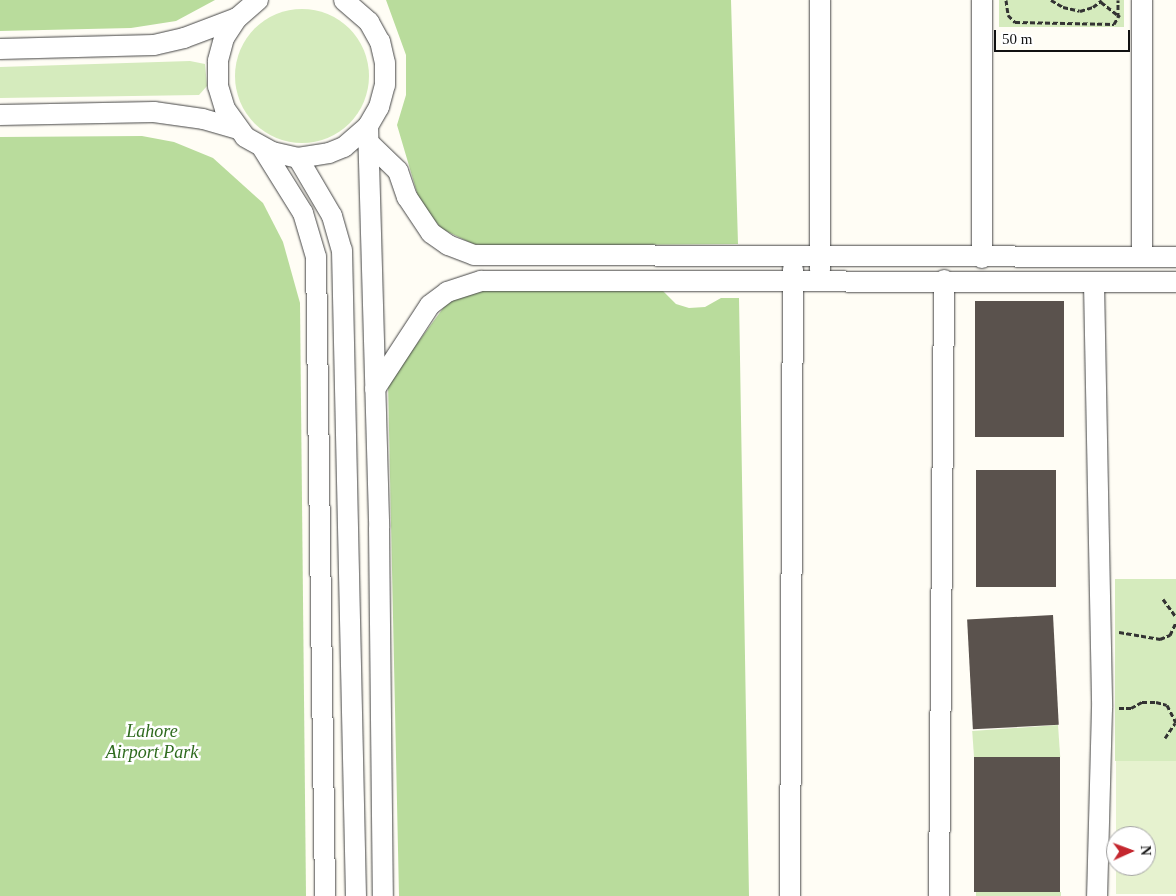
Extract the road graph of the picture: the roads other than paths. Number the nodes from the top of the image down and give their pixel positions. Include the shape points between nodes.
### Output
1 (258, 0) edge
2 (344, 0) edge
3 (366, 0) edge
4 (820, 0) edge
5 (982, 0) edge
6 (1142, 9) edge
7 (237, 18) junction
8 (369, 22) junction
9 (0, 49) edge
10 (0, 115) edge
11 (238, 129) junction
12 (368, 135) junction
13 (263, 149) junction
14 (298, 158) junction
15 (793, 257) junction
16 (1142, 257) junction
17 (1176, 257) edge
18 (819, 258) junction
19 (982, 258) junction
20 (944, 280) junction
21 (793, 281) junction
22 (821, 281) junction
23 (1176, 282) edge
24 (1094, 283) junction
25 (375, 389) junction
26 (325, 896) edge
27 (356, 896) edge
28 (382, 896) edge
29 (790, 896) edge
30 (939, 896) edge
31 (1097, 896) edge

1 - 7 street
2 - 8 street
3 - 8 street
4 - 18 street
5 - 19 street
6 - 16 street
7 - 9 street via 184,38 154,45
7 - 11 street via 222,46 218,86 224,109
8 - 12 street via 380,42 385,78 379,107
10 - 11 street via 154,112 203,119
11 - 13 street
12 - 14 street via 329,153
12 - 15 street via 398,171 407,197 430,233 448,245 474,255
12 - 25 street
13 - 14 street
13 - 26 street via 303,213 314,246
14 - 27 street via 332,216 342,250
15 - 18 street
15 - 21 street
16 - 17 street
16 - 19 street
18 - 19 street
18 - 22 street
20 - 22 street
20 - 24 street
20 - 30 street
21 - 22 street
21 - 25 street via 481,281 466,284 430,305
21 - 29 street
23 - 24 street
24 - 31 street via 1102,708
25 - 28 street

